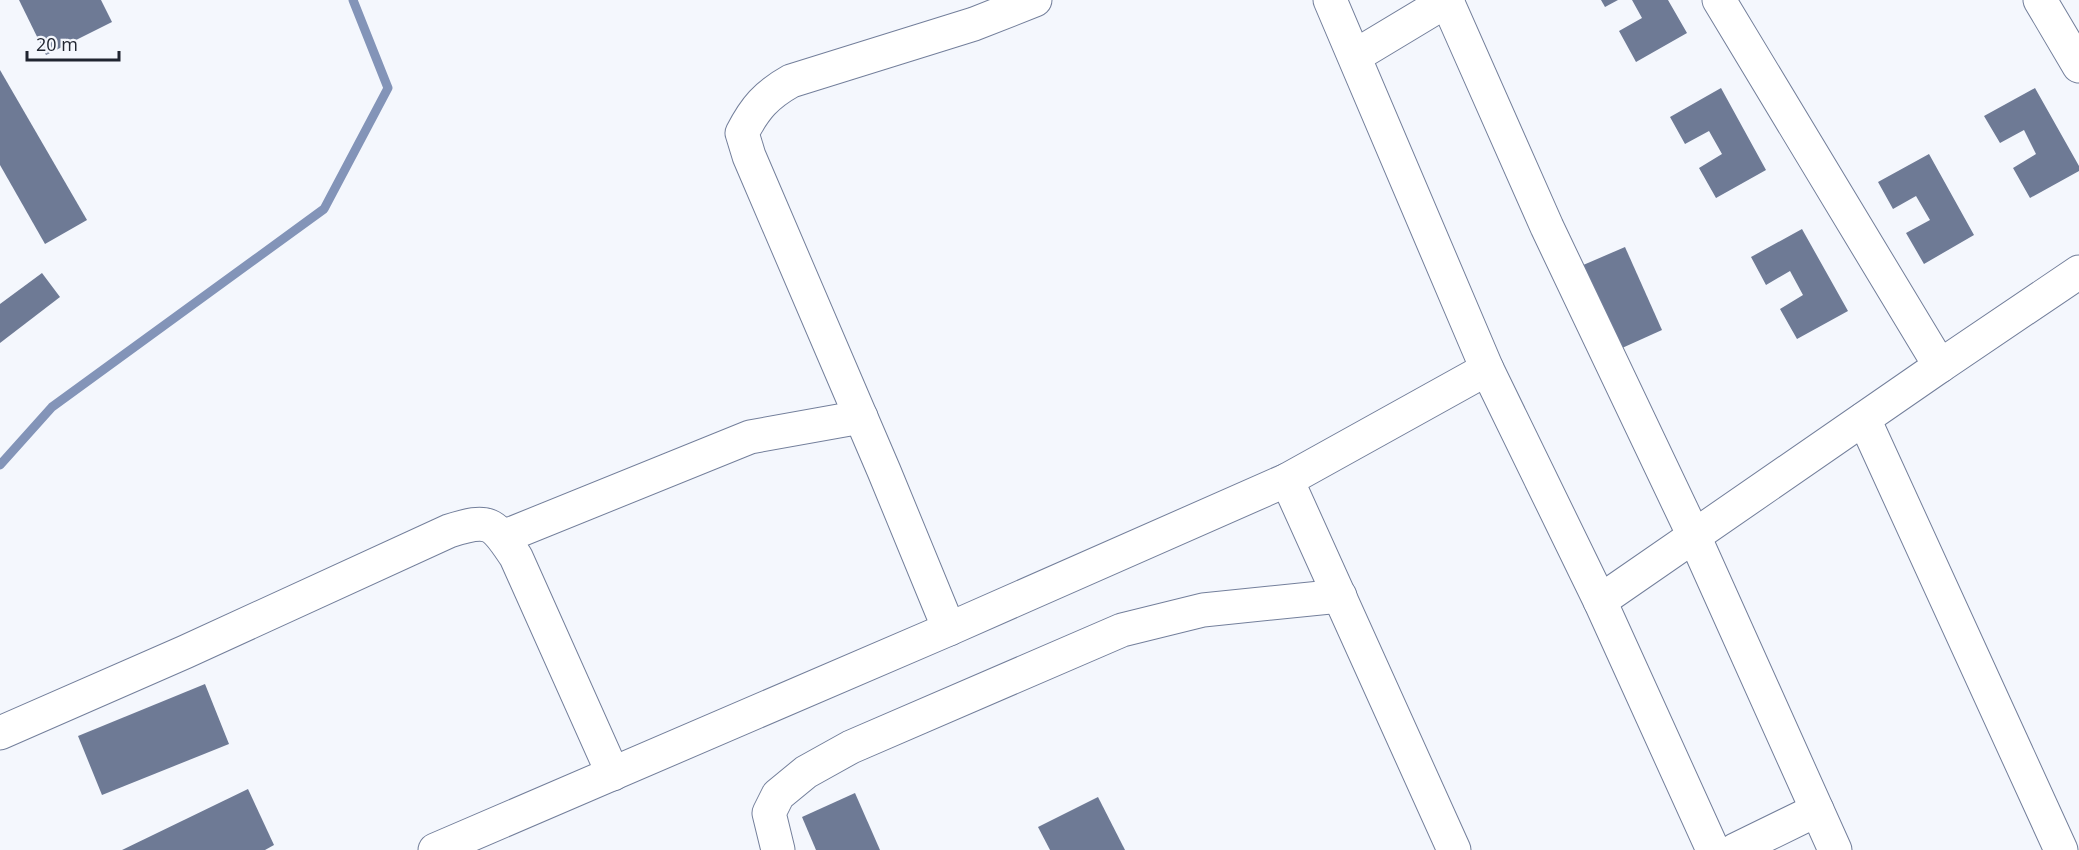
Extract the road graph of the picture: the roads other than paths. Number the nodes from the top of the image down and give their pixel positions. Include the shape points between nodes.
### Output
1 (1035, 0) edge
2 (1330, 0) edge
3 (1448, 0) edge
4 (1719, 0) edge
5 (2040, 0) edge
6 (1355, 56) junction
7 (2079, 66) edge
8 (2079, 274) edge
9 (1940, 366) junction
10 (1487, 369) junction
11 (861, 417) junction
12 (1864, 419) junction
13 (1287, 480) junction
14 (1694, 536) junction
15 (503, 537) junction
16 (1340, 596) junction
17 (1600, 601) junction
18 (949, 629) junction
19 (0, 733) edge
20 (613, 774) junction
21 (1817, 810) junction
22 (435, 850) edge
23 (778, 850) edge
24 (1454, 850) edge
25 (1713, 850) edge
26 (1735, 850) edge
27 (1835, 850) edge
28 (2061, 850) edge

1 - 11 street via 974,24 791,81 772,91 753,112 742,133 748,156
2 - 6 street
3 - 6 street
3 - 14 street via 1548,227
4 - 9 street
5 - 7 street
6 - 10 street
8 - 9 street
9 - 12 street
10 - 13 street
10 - 17 street
11 - 15 street via 750,437
11 - 18 street
12 - 14 street
12 - 28 street
13 - 16 street
13 - 18 street
14 - 17 street
14 - 21 street
15 - 19 street via 490,526 474,523 449,531
15 - 20 street via 516,557
16 - 23 street via 1203,610 1122,630 851,747 806,772 778,795 769,813
16 - 24 street
17 - 25 street
18 - 20 street
20 - 22 street
21 - 26 street
21 - 27 street

